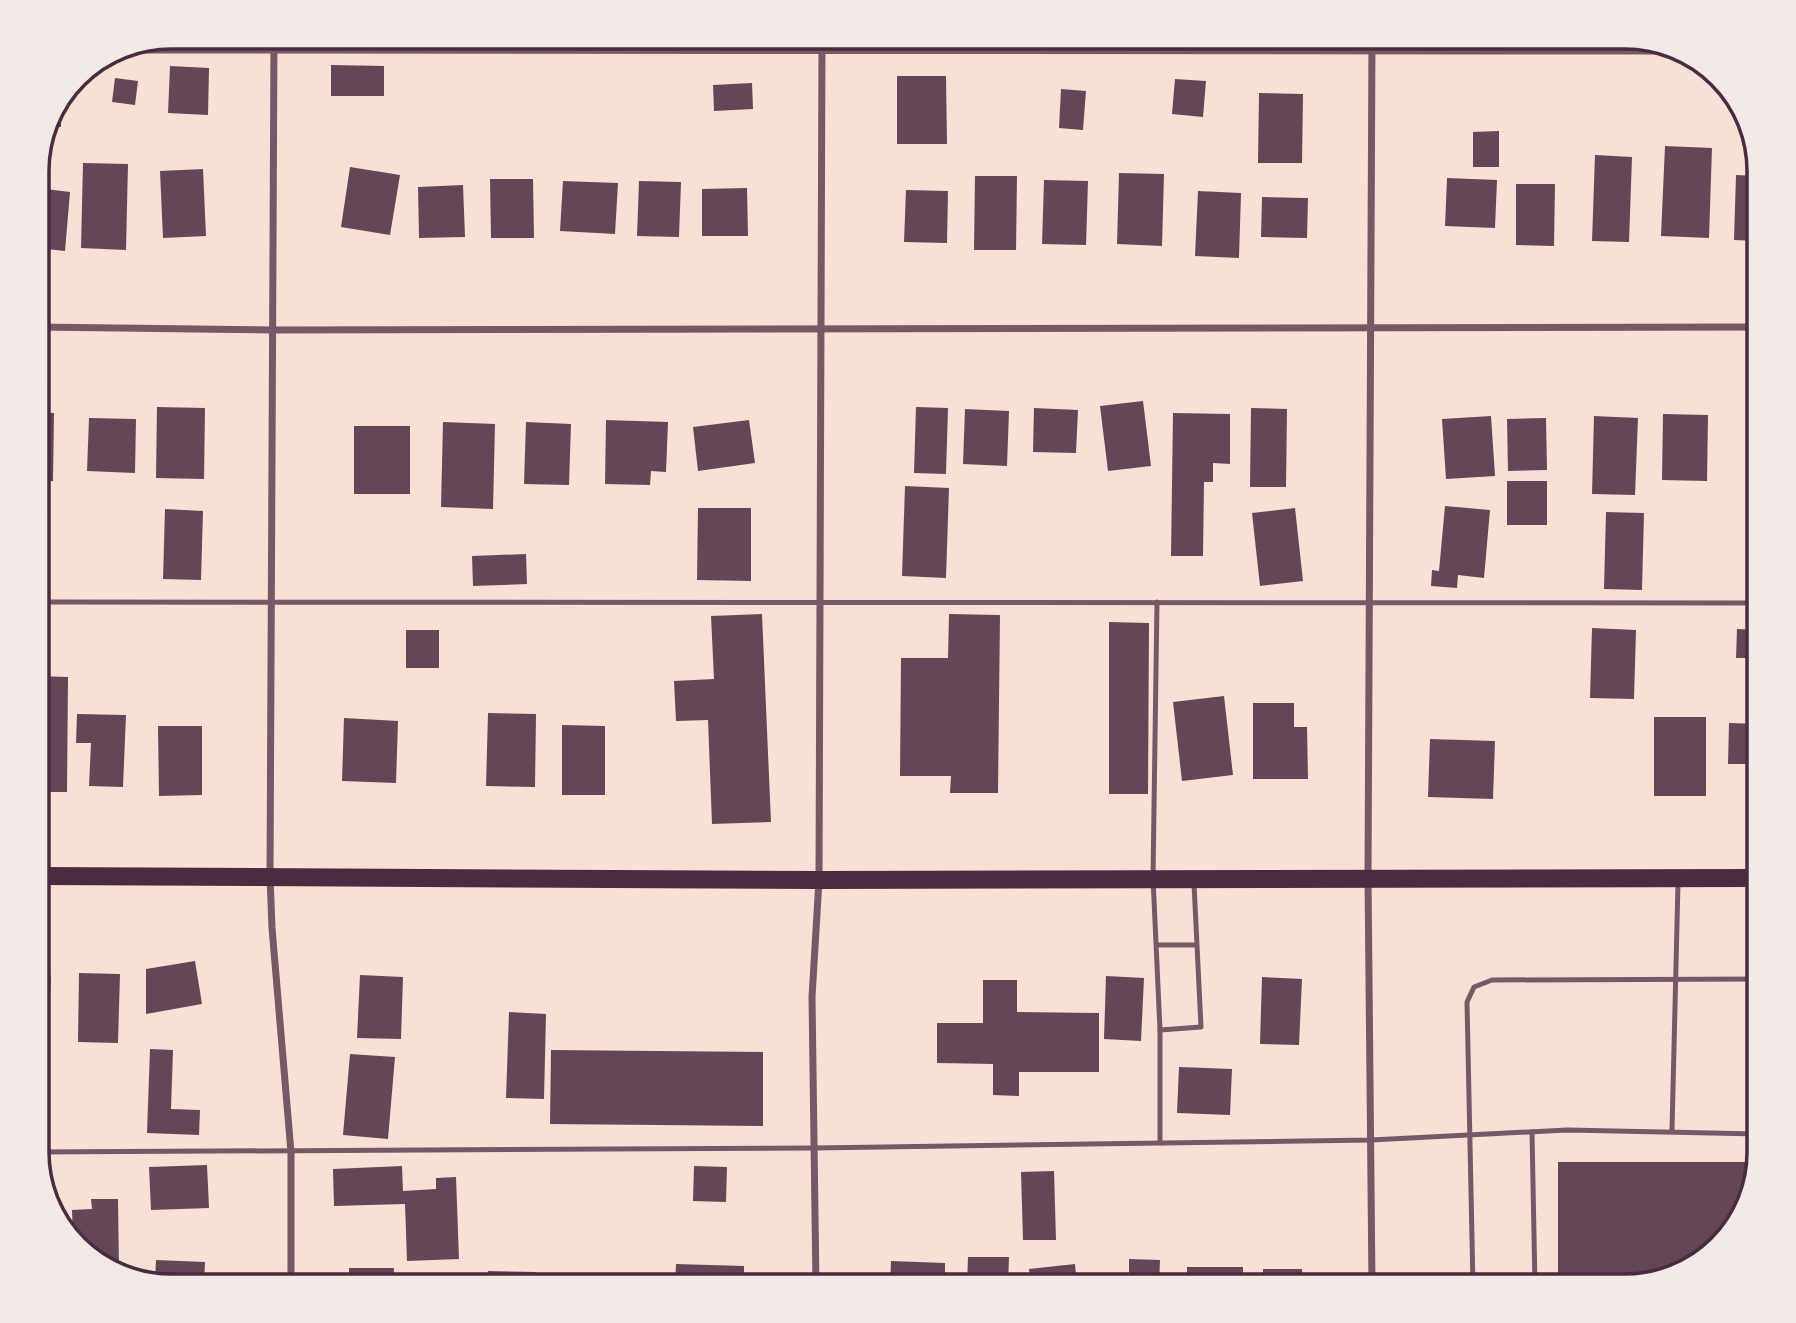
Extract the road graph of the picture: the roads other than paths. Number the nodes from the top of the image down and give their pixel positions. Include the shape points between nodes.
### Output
1 (821, 49) edge
2 (1371, 49) edge
3 (151, 51) edge
4 (274, 52) junction
5 (821, 52) junction
6 (1649, 52) edge
7 (1371, 54) junction
8 (49, 327) edge
9 (820, 327) junction
10 (1372, 327) junction
11 (1747, 327) edge
12 (273, 330) junction
13 (49, 602) edge
14 (272, 602) junction
15 (819, 602) junction
16 (1157, 602) junction
17 (1370, 603) junction
18 (1747, 604) edge
19 (49, 876) edge
20 (270, 876) junction
21 (1679, 876) junction
22 (1194, 877) junction
23 (1368, 877) junction
24 (1153, 878) junction
25 (1747, 878) edge
26 (819, 880) junction
27 (1157, 945) junction
28 (1196, 945) junction
29 (1677, 979) junction
30 (1747, 979) edge
31 (1160, 1030) junction
32 (1672, 1130) junction
33 (1532, 1132) junction
34 (1747, 1133) edge
35 (1470, 1136) junction
36 (1371, 1140) junction
37 (1160, 1143) junction
38 (814, 1148) junction
39 (49, 1152) edge
40 (291, 1152) junction
41 (291, 1274) edge
42 (816, 1274) edge
43 (1372, 1274) edge
44 (1473, 1274) edge
45 (1535, 1274) edge

1 - 5 street
2 - 7 street
3 - 4 lane
4 - 5 lane
4 - 12 street
5 - 7 lane
5 - 9 street
6 - 7 lane
7 - 10 street
8 - 12 street
9 - 10 street
9 - 12 street
9 - 15 street
10 - 11 street
10 - 17 street
12 - 14 street
13 - 14 lane
14 - 15 lane
14 - 20 street
15 - 16 lane
15 - 26 street
16 - 17 lane
16 - 24 lane
17 - 18 lane
17 - 23 street
19 - 20 main road
20 - 26 main road
20 - 40 street
21 - 23 main road
21 - 25 main road
21 - 29 lane
22 - 23 main road
22 - 24 main road
22 - 28 lane
23 - 36 street
24 - 26 main road
24 - 27 lane
26 - 38 street via 812,997
27 - 28 lane
27 - 31 lane
28 - 31 lane via 1201,1027
29 - 30 lane
29 - 32 lane
29 - 35 lane via 1492,980 1474,988 1468,1002
31 - 37 lane
32 - 33 lane
32 - 34 lane
33 - 35 lane
33 - 45 lane
35 - 36 lane
35 - 44 lane
36 - 37 lane
36 - 43 street
37 - 38 lane
38 - 40 lane
38 - 42 street
39 - 40 lane
40 - 41 street

